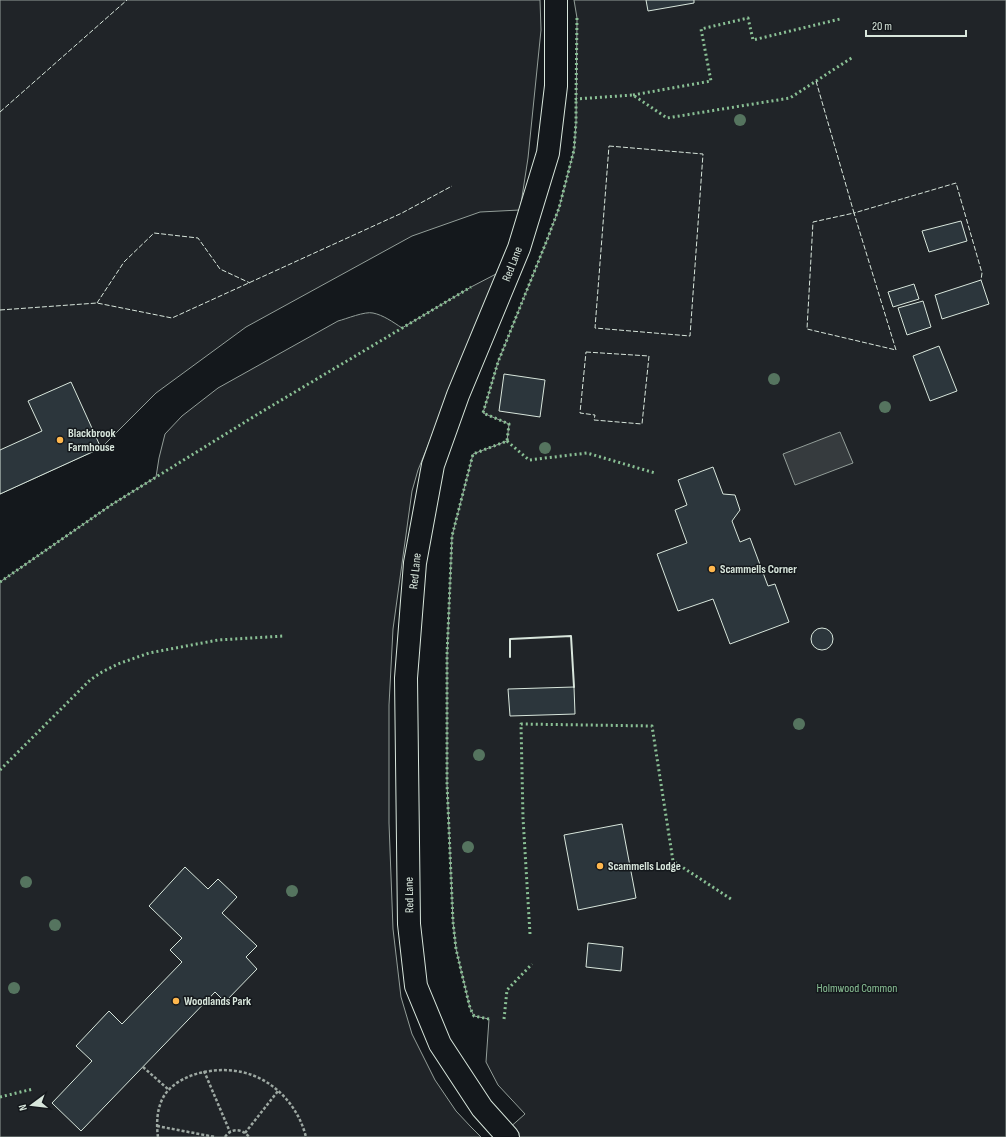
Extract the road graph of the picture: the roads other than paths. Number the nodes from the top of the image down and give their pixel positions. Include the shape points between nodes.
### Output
1 (556, 0) edge
2 (508, 1137) edge

1 - 2 street, Red Lane via 556,86 548,153 519,248 458,395 433,464 415,563 406,678 409,924 416,986 440,1044 482,1108

